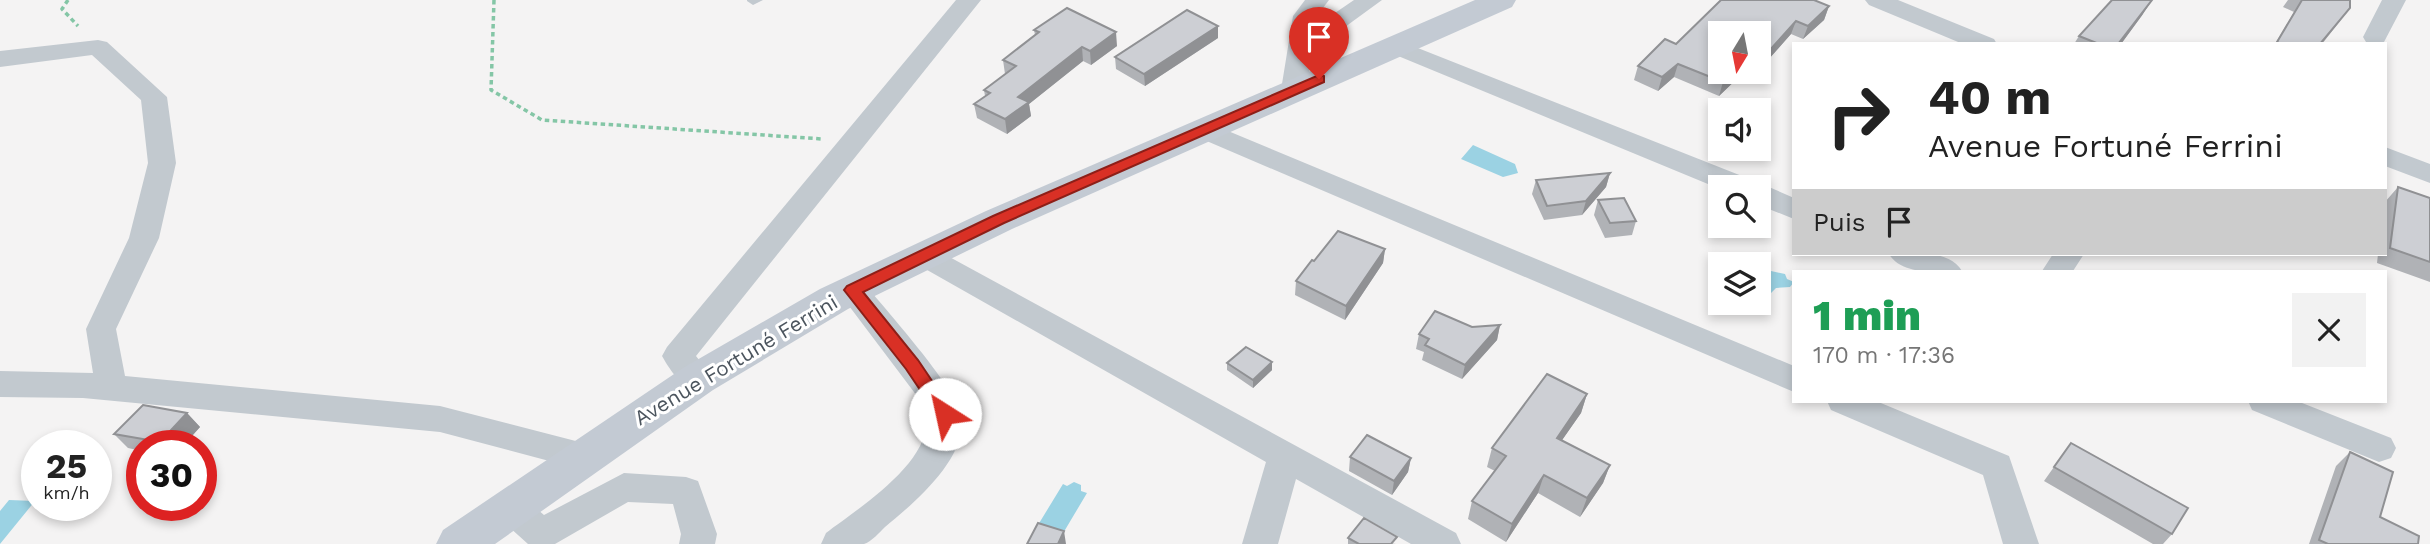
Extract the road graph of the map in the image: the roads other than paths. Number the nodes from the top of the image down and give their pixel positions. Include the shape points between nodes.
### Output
1 (969, 0) edge
2 (1317, 0) edge
3 (1370, 0) edge
4 (1877, 0) edge
5 (2394, 0) edge
6 (1497, 1) edge
7 (2375, 37) dead end
8 (1981, 42) edge
9 (1395, 46) junction
10 (1300, 48) junction
11 (0, 59) edge
12 (1294, 90) junction
13 (1205, 130) junction
14 (2387, 157) edge
15 (2430, 174) edge
16 (1712, 175) edge
17 (1771, 199) edge
18 (1792, 208) edge
19 (923, 255) junction
20 (1909, 256) edge
21 (1944, 270) edge
22 (852, 290) junction
23 (698, 379) junction
24 (1792, 379) edge
25 (0, 384) edge
26 (111, 388) junction
27 (1848, 403) edge
28 (2269, 403) edge
29 (2379, 448) dead end
30 (583, 456) junction
31 (1285, 456) junction
32 (511, 508) junction
33 (459, 544) edge
34 (697, 544) edge
35 (839, 544) edge
36 (1261, 544) edge
37 (1443, 544) edge
38 (2021, 544) edge

1 - 23 street via 677,356
2 - 10 street via 1305,16
3 - 10 street
4 - 8 street
5 - 7 street
6 - 9 main road, Avenue Fortuné Ferrini
9 - 12 main road, Avenue Fortuné Ferrini
9 - 16 street
10 - 12 street
11 - 26 street via 98,47 154,97 162,163 144,238 101,330
12 - 13 main road, Avenue Fortuné Ferrini
13 - 19 main road, Avenue Fortuné Ferrini
13 - 24 street
14 - 15 street
17 - 18 street
19 - 22 main road, Avenue Fortuné Ferrini
19 - 31 street
20 - 21 street
22 - 23 main road, Avenue Fortuné Ferrini
22 - 35 street via 945,414 944,439 915,481
23 - 30 main road, Avenue Fortuné Ferrini
25 - 26 street
26 - 30 street via 440,419
27 - 38 street via 1997,466
28 - 29 street
30 - 32 main road, Avenue Fortuné Ferrini
31 - 36 street
31 - 37 street
32 - 33 main road, Avenue Fortuné Ferrini
32 - 34 street via 541,534 624,487 686,491 699,534

